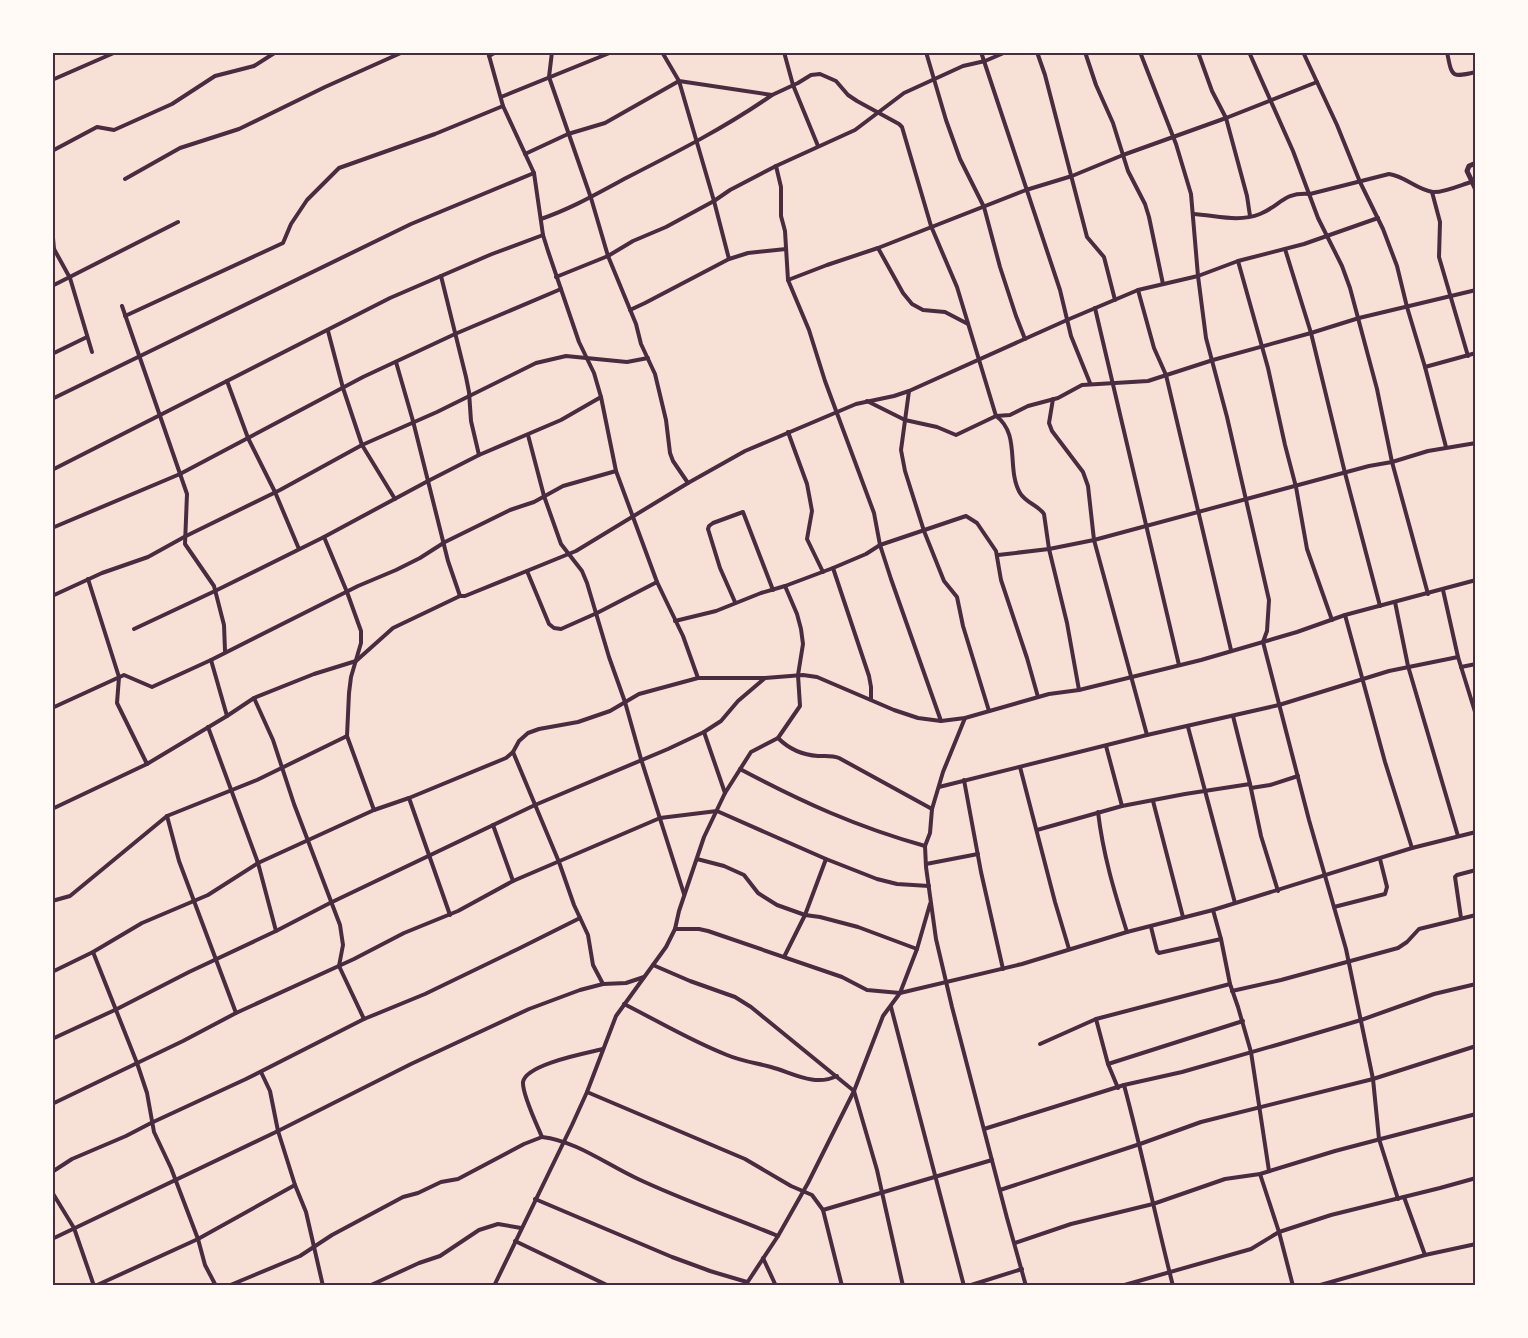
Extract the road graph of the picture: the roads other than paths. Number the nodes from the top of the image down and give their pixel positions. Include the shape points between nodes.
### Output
1 (116, 52) edge
2 (276, 52) edge
3 (403, 52) edge
4 (496, 52) edge
5 (552, 52) edge
6 (612, 52) edge
7 (662, 52) edge
8 (784, 52) edge
9 (926, 52) edge
10 (981, 52) edge
11 (1006, 52) edge
12 (1037, 52) edge
13 (1085, 52) edge
14 (1140, 52) edge
15 (1198, 52) edge
16 (1249, 52) edge
17 (1303, 52) edge
18 (1447, 52) edge
19 (488, 54) edge
20 (984, 61) junction
21 (1476, 72) edge
22 (549, 77) junction
23 (935, 78) junction
24 (52, 80) edge
25 (679, 81) junction
26 (1317, 82) junction
27 (792, 85) junction
28 (772, 95) junction
29 (501, 96) junction
30 (1271, 100) junction
31 (503, 106) junction
32 (878, 114) junction
33 (1226, 118) junction
34 (568, 134) junction
35 (1172, 137) junction
36 (696, 142) junction
37 (818, 146) junction
38 (52, 151) edge
39 (525, 154) junction
40 (1122, 155) junction
41 (1476, 163) edge
42 (776, 166) junction
43 (534, 173) junction
44 (1072, 176) junction
45 (125, 179) dead end
46 (1360, 182) junction
47 (1471, 182) junction
48 (1026, 190) junction
49 (1476, 190) edge
50 (1432, 192) junction
51 (1310, 194) junction
52 (591, 198) junction
53 (714, 201) junction
54 (984, 207) junction
55 (1193, 214) junction
56 (1250, 216) junction
57 (1378, 218) junction
58 (541, 219) junction
59 (178, 222) dead end
60 (931, 226) junction
61 (52, 227) edge
62 (543, 235) junction
63 (1327, 238) junction
64 (878, 248) junction
65 (786, 249) junction
66 (1285, 249) junction
67 (608, 256) junction
68 (729, 259) junction
69 (1238, 261) junction
70 (441, 276) junction
71 (1198, 276) junction
72 (556, 277) junction
73 (70, 278) junction
74 (788, 280) junction
75 (1163, 284) junction
76 (52, 286) edge
77 (561, 289) junction
78 (1138, 290) junction
79 (1476, 290) edge
80 (1451, 297) junction
81 (1115, 300) junction
82 (122, 306) dead end
83 (1407, 307) junction
84 (1096, 308) junction
85 (630, 310) junction
86 (125, 316) junction
87 (1359, 318) junction
88 (1067, 320) junction
89 (968, 324) junction
90 (328, 331) junction
91 (1311, 333) junction
92 (455, 334) junction
93 (87, 337) junction
94 (1025, 340) junction
95 (1262, 347) junction
96 (92, 352) dead end
97 (1476, 353) edge
98 (52, 354) edge
99 (1468, 356) junction
100 (139, 358) junction
101 (588, 358) junction
102 (648, 358) junction
103 (979, 359) junction
104 (1213, 360) junction
105 (396, 362) junction
106 (1426, 367) junction
107 (1166, 375) junction
108 (227, 381) junction
109 (1090, 383) junction
110 (1113, 384) junction
111 (343, 388) junction
112 (908, 391) junction
113 (469, 396) junction
114 (601, 397) junction
115 (1053, 399) junction
116 (52, 400) edge
117 (867, 402) junction
118 (836, 412) junction
119 (159, 414) junction
120 (996, 416) junction
121 (905, 420) junction
122 (414, 421) junction
123 (788, 432) junction
124 (528, 435) junction
125 (248, 438) junction
126 (1476, 442) edge
127 (362, 445) junction
128 (1446, 447) junction
129 (479, 456) junction
130 (1392, 462) junction
131 (52, 470) edge
132 (616, 471) junction
133 (1345, 473) junction
134 (180, 474) junction
135 (428, 481) junction
136 (688, 483) junction
137 (1296, 486) junction
138 (275, 492) junction
139 (544, 496) junction
140 (395, 499) junction
141 (1245, 500) junction
142 (1199, 513) junction
143 (633, 517) junction
144 (1146, 527) junction
145 (52, 528) edge
146 (924, 530) junction
147 (186, 536) junction
148 (324, 537) junction
149 (1094, 540) junction
150 (444, 542) junction
151 (880, 545) junction
152 (299, 549) junction
153 (1049, 549) junction
154 (568, 555) junction
155 (998, 555) junction
156 (833, 568) junction
157 (527, 570) junction
158 (823, 572) junction
159 (88, 579) junction
160 (1476, 580) edge
161 (657, 582) junction
162 (786, 586) junction
163 (773, 590) junction
164 (1443, 590) junction
165 (215, 592) junction
166 (347, 592) junction
167 (1428, 594) junction
168 (52, 596) edge
169 (460, 596) junction
170 (735, 602) junction
171 (1395, 602) junction
172 (1380, 606) junction
173 (597, 613) junction
174 (1345, 615) junction
175 (674, 620) junction
176 (1332, 620) junction
177 (134, 629) dead end
178 (1263, 642) junction
179 (1231, 650) junction
180 (226, 651) junction
181 (1458, 656) junction
182 (211, 660) junction
183 (356, 661) junction
184 (1476, 664) edge
185 (1179, 666) junction
186 (1408, 666) junction
187 (1461, 667) junction
188 (798, 675) junction
189 (119, 677) junction
190 (698, 678) junction
191 (765, 678) junction
192 (1132, 678) junction
193 (1364, 679) junction
194 (1079, 690) junction
195 (1038, 697) junction
196 (254, 698) junction
197 (871, 700) junction
198 (625, 702) junction
199 (1280, 705) junction
200 (52, 708) edge
201 (989, 711) junction
202 (1476, 715) edge
203 (227, 716) junction
204 (1233, 716) junction
205 (965, 718) junction
206 (940, 721) junction
207 (1188, 726) junction
208 (208, 727) junction
209 (704, 732) junction
210 (1148, 735) junction
211 (347, 736) junction
212 (778, 738) junction
213 (1106, 746) junction
214 (513, 752) junction
215 (641, 760) junction
216 (147, 764) junction
217 (1020, 766) junction
218 (282, 768) junction
219 (740, 769) junction
220 (1298, 776) junction
221 (964, 780) junction
222 (1251, 786) junction
223 (939, 787) junction
224 (231, 791) junction
225 (1205, 792) junction
226 (725, 793) junction
227 (409, 798) junction
228 (1153, 801) junction
229 (535, 805) junction
230 (1122, 806) junction
231 (52, 809) edge
232 (932, 809) junction
233 (374, 810) junction
234 (717, 810) junction
235 (1098, 812) junction
236 (167, 816) junction
237 (660, 818) junction
238 (493, 825) junction
239 (1038, 830) junction
240 (1476, 832) edge
241 (1458, 836) junction
242 (309, 840) junction
243 (925, 846) junction
244 (1412, 848) junction
245 (978, 854) junction
246 (430, 855) junction
247 (697, 859) junction
248 (826, 859) junction
249 (1380, 859) junction
250 (558, 862) junction
251 (258, 863) junction
252 (926, 864) junction
253 (1476, 870) edge
254 (1325, 876) junction
255 (513, 880) junction
256 (929, 886) junction
257 (1278, 890) junction
258 (684, 894) junction
259 (52, 901) edge
260 (194, 901) junction
261 (930, 902) junction
262 (330, 903) junction
263 (1235, 904) junction
264 (1334, 907) junction
265 (1213, 910) junction
266 (450, 915) junction
267 (805, 915) junction
268 (1476, 915) edge
269 (1183, 917) junction
270 (580, 918) junction
271 (1461, 918) junction
272 (1151, 927) junction
273 (675, 929) junction
274 (276, 931) junction
275 (1127, 932) junction
276 (1221, 939) junction
277 (917, 949) junction
278 (1069, 949) junction
279 (93, 952) junction
280 (784, 957) junction
281 (216, 959) junction
282 (1348, 961) junction
283 (653, 965) junction
284 (339, 966) junction
285 (1003, 969) junction
286 (52, 972) edge
287 (644, 977) junction
288 (947, 982) junction
289 (603, 984) junction
290 (1230, 984) junction
291 (1476, 984) edge
292 (1232, 991) junction
293 (900, 993) junction
294 (624, 1004) junction
295 (891, 1007) junction
296 (117, 1009) junction
297 (236, 1012) junction
298 (364, 1019) junction
299 (1096, 1019) junction
300 (1361, 1020) junction
301 (1243, 1021) junction
302 (52, 1039) edge
303 (1040, 1044) dead end
304 (1476, 1046) edge
305 (603, 1049) junction
306 (1251, 1052) junction
307 (137, 1063) junction
308 (1108, 1064) junction
309 (261, 1072) junction
310 (837, 1076) junction
311 (1373, 1079) junction
312 (1124, 1086) junction
313 (1118, 1088) junction
314 (854, 1091) junction
315 (587, 1092) junction
316 (52, 1104) edge
317 (1260, 1108) junction
318 (1476, 1114) edge
319 (151, 1123) junction
320 (984, 1129) junction
321 (278, 1131) junction
322 (542, 1137) junction
323 (1379, 1139) junction
324 (564, 1142) junction
325 (1140, 1144) junction
326 (992, 1160) junction
327 (1269, 1171) junction
328 (52, 1172) edge
329 (1260, 1174) junction
330 (935, 1177) junction
331 (1476, 1178) edge
332 (176, 1181) junction
333 (295, 1185) junction
334 (804, 1190) junction
335 (1000, 1190) junction
336 (52, 1192) edge
337 (881, 1192) junction
338 (1404, 1197) junction
339 (535, 1199) junction
340 (1398, 1199) junction
341 (1152, 1204) junction
342 (823, 1210) junction
343 (74, 1228) junction
344 (521, 1228) junction
345 (1279, 1232) junction
346 (778, 1236) junction
347 (198, 1238) junction
348 (52, 1240) edge
349 (515, 1241) junction
350 (1015, 1243) junction
351 (1476, 1244) edge
352 (315, 1245) junction
353 (1425, 1255) junction
354 (763, 1258) junction
355 (1022, 1269) junction
356 (1169, 1271) junction
357 (494, 1284) edge
358 (746, 1284) edge
359 (94, 1286) edge
360 (216, 1286) edge
361 (228, 1286) edge
362 (323, 1286) edge
363 (370, 1286) edge
364 (499, 1286) edge
365 (609, 1286) edge
366 (776, 1286) edge
367 (842, 1286) edge
368 (903, 1286) edge
369 (964, 1286) edge
370 (968, 1286) edge
371 (1026, 1286) edge
372 (1120, 1286) edge
373 (1173, 1286) edge
374 (1293, 1286) edge
375 (1317, 1286) edge

1 - 24 street
2 - 38 street via 254,66 215,76 172,104 114,130 96,127
3 - 45 street via 239,129 180,148
4 - 19 street
5 - 22 street
6 - 22 street
7 - 25 street
8 - 27 street
9 - 23 street
10 - 20 street
11 - 20 street
12 - 44 street
13 - 40 street
14 - 35 street
15 - 33 street
16 - 30 street
17 - 26 street
18 - 21 street via 1454,74
19 - 29 street
20 - 23 street
20 - 48 street
22 - 29 street
22 - 34 street
23 - 32 street via 904,92
23 - 54 street via 960,159
25 - 28 street
25 - 34 street via 605,123
25 - 36 street
26 - 30 street
26 - 46 street
27 - 28 street
27 - 32 street via 811,75 825,75
27 - 37 street
28 - 36 street
29 - 31 street
30 - 33 street
30 - 51 street
31 - 39 street
31 - 86 street via 339,168 307,200 283,243
32 - 37 street via 855,130
32 - 60 street via 902,127
33 - 35 street
33 - 56 street via 1248,196
34 - 39 street
34 - 52 street
35 - 40 street
35 - 55 street via 1191,194
36 - 52 street
36 - 53 street
37 - 42 street
39 - 43 street
40 - 44 street
40 - 75 street via 1145,204
41 - 47 street via 1467,171
42 - 53 street
42 - 65 street
43 - 58 street
43 - 100 street via 411,224
44 - 48 street
44 - 81 street via 1087,238 1104,257
46 - 50 street via 1382,175 1397,175
46 - 51 street
46 - 57 street
47 - 49 street
47 - 50 street
48 - 54 street
48 - 88 street
50 - 80 street via 1440,222 1439,257
51 - 56 street via 1290,195 1259,215
51 - 63 street
52 - 58 street
52 - 67 street
53 - 67 street
53 - 68 street
54 - 60 street
54 - 94 street
55 - 56 street via 1224,219
55 - 71 street
57 - 63 street
57 - 83 street via 1397,266
58 - 62 street
59 - 73 street
60 - 64 street
60 - 89 street via 958,287
61 - 73 street via 54,249
62 - 70 street
62 - 72 street
63 - 66 street
63 - 87 street via 1342,266
64 - 74 street
64 - 89 street via 912,304 923,310 946,312
65 - 68 street via 748,253
65 - 74 street
66 - 69 street
66 - 91 street
67 - 72 street
67 - 85 street
68 - 85 street
69 - 71 street
69 - 95 street
70 - 90 street via 390,298
70 - 92 street
71 - 75 street
71 - 104 street via 1206,338
72 - 77 street
73 - 76 street
73 - 93 street
74 - 118 street via 809,330
75 - 78 street
77 - 92 street
77 - 101 street via 579,342
78 - 81 street
78 - 107 street via 1154,348
79 - 80 street
80 - 83 street
80 - 99 street
81 - 84 street
82 - 86 street
83 - 87 street
83 - 106 street
84 - 88 street
84 - 110 street
85 - 102 street
86 - 100 street
87 - 91 street
87 - 130 street
88 - 94 street
88 - 109 street
89 - 103 street
90 - 108 street
90 - 111 street
91 - 95 street
91 - 133 street
92 - 105 street
92 - 113 street
93 - 96 street
93 - 98 street
94 - 103 street
95 - 104 street
95 - 137 street
97 - 99 street
99 - 106 street
100 - 116 street
100 - 119 street
101 - 102 street via 627,362
101 - 113 street via 566,356 536,363
101 - 114 street
102 - 136 street via 661,397 670,452
103 - 112 street
103 - 120 street
104 - 107 street
104 - 141 street
105 - 111 street
105 - 122 street
106 - 128 street
107 - 110 street via 1148,381
107 - 142 street
108 - 119 street
108 - 125 street
109 - 110 street
109 - 115 street
110 - 144 street
111 - 125 street
111 - 127 street
112 - 117 street
112 - 121 street
113 - 122 street
113 - 129 street
114 - 124 street
114 - 132 street
115 - 120 street via 1010,415
115 - 149 street via 1050,423 1056,438 1083,472 1088,486
117 - 118 street
117 - 121 street
118 - 123 street
118 - 151 street via 874,513
119 - 131 street
119 - 134 street
120 - 121 street via 956,435
120 - 153 street via 1003,421 1009,433 1020,493 1044,514
121 - 146 street via 901,450
122 - 127 street
122 - 135 street
123 - 136 street via 726,460
123 - 158 street via 810,500 812,512 808,539
124 - 129 street
124 - 139 street
125 - 134 street
125 - 138 street
126 - 128 street
127 - 138 street
127 - 140 street
128 - 130 street
129 - 135 street
130 - 133 street
130 - 167 street
132 - 139 street via 563,486
132 - 143 street
133 - 137 street
133 - 172 street
134 - 145 street
134 - 147 street via 187,494
135 - 140 street
135 - 150 street
136 - 143 street
137 - 141 street
137 - 176 street via 1307,549
138 - 147 street
138 - 152 street
139 - 150 street
139 - 154 street
140 - 148 street
141 - 142 street
141 - 178 street via 1269,600
142 - 144 street
142 - 179 street
143 - 154 street
143 - 161 street
144 - 149 street
144 - 185 street
146 - 151 street
146 - 155 street via 966,516 982,528
146 - 201 street via 944,581 957,597
147 - 159 street via 148,557
147 - 165 street via 185,544
148 - 152 street
148 - 166 street
149 - 153 street
149 - 192 street
150 - 166 street via 412,562
150 - 169 street
151 - 156 street
151 - 206 street
152 - 165 street
153 - 155 street
153 - 194 street via 1068,623
154 - 157 street
154 - 173 street via 582,571
155 - 195 street via 1001,580
156 - 158 street
156 - 197 street via 869,676
157 - 169 street
157 - 173 street via 549,624 554,628 561,629
158 - 162 street
159 - 168 street
159 - 189 street
160 - 164 street
161 - 173 street
161 - 175 street
162 - 163 street
162 - 188 street via 801,629 803,644
163 - 170 street
163 - 170 street via 744,512 713,523 708,529
164 - 167 street
164 - 181 street
165 - 177 street
165 - 180 street via 224,625
166 - 180 street
166 - 183 street via 361,632
167 - 171 street
169 - 183 street via 393,628
170 - 175 street via 716,611
171 - 172 street
171 - 186 street
172 - 174 street
173 - 198 street
174 - 176 street
174 - 193 street
175 - 190 street
176 - 178 street
178 - 179 street
178 - 199 street
179 - 185 street
180 - 182 street
181 - 186 street
181 - 187 street
182 - 189 street via 152,687 124,675
182 - 203 street
183 - 196 street
183 - 211 street via 349,693
184 - 187 street
185 - 192 street
186 - 193 street
186 - 241 street
187 - 202 street
188 - 191 street
188 - 197 street via 817,677
188 - 212 street via 800,706
189 - 200 street
189 - 216 street via 117,703
190 - 191 street
190 - 198 street via 640,694
191 - 209 street via 721,721
192 - 194 street
192 - 210 street
193 - 199 street
193 - 244 street
194 - 195 street
195 - 201 street
196 - 203 street
196 - 218 street
197 - 206 street via 918,718
198 - 214 street via 578,722 528,733
198 - 215 street
199 - 204 street
199 - 220 street
201 - 205 street
203 - 208 street
204 - 207 street
204 - 222 street
205 - 206 street
205 - 223 street
207 - 210 street
207 - 225 street
208 - 216 street
208 - 224 street
209 - 215 street
209 - 226 street
210 - 213 street
211 - 218 street
211 - 233 street
212 - 219 street via 752,752
212 - 232 street via 797,752 839,758
213 - 217 street
213 - 230 street
214 - 227 street via 499,761
214 - 229 street
215 - 229 street
215 - 237 street
216 - 231 street
217 - 221 street
217 - 239 street
218 - 224 street
218 - 242 street
219 - 226 street
219 - 243 street via 797,799 862,827
220 - 222 street via 1270,785
220 - 254 street
221 - 223 street
221 - 245 street
222 - 225 street
222 - 257 street via 1261,836
223 - 232 street
224 - 236 street
224 - 251 street
225 - 228 street
225 - 263 street
226 - 234 street
227 - 233 street
227 - 246 street
228 - 230 street
228 - 269 street
229 - 238 street
229 - 250 street
230 - 235 street
232 - 243 street
233 - 242 street
234 - 237 street
234 - 247 street
234 - 248 street
235 - 239 street
235 - 275 street via 1109,875
236 - 259 street via 70,896
236 - 260 street
237 - 250 street
237 - 258 street
238 - 246 street
238 - 255 street
239 - 278 street
240 - 241 street
241 - 244 street
242 - 251 street
242 - 262 street
243 - 252 street
244 - 249 street
245 - 252 street
245 - 285 street
246 - 262 street
246 - 266 street
247 - 258 street
247 - 267 street via 744,875 763,897
248 - 256 street via 890,882
248 - 267 street
249 - 254 street
249 - 264 street via 1388,887 1385,894
250 - 255 street
250 - 270 street
251 - 260 street
251 - 274 street
252 - 256 street
253 - 271 street via 1455,877
254 - 257 street
254 - 264 street
255 - 266 street
256 - 261 street
257 - 263 street
258 - 273 street
260 - 279 street via 142,923
260 - 281 street
261 - 277 street
261 - 288 street
262 - 274 street
262 - 284 street via 342,934
263 - 265 street
264 - 282 street
265 - 269 street
265 - 276 street
266 - 284 street via 404,932
267 - 277 street via 858,927
267 - 280 street
268 - 271 street
269 - 272 street
270 - 289 street via 588,935 593,965
270 - 298 street via 425,994
271 - 282 street via 1419,929 1398,948
272 - 275 street
272 - 276 street via 1157,951 1162,954
273 - 280 street via 708,931
273 - 283 street
274 - 281 street
275 - 278 street
276 - 290 street
277 - 293 street
278 - 285 street
279 - 286 street
279 - 296 street
280 - 293 street via 867,990
281 - 296 street
281 - 297 street
282 - 292 street
282 - 300 street
283 - 287 street
283 - 310 street via 735,997
284 - 297 street
284 - 298 street
285 - 288 street
287 - 289 street via 626,983
287 - 294 street
288 - 293 street
288 - 320 street
289 - 321 street via 528,1009
290 - 292 street
290 - 299 street
291 - 300 street via 1434,994
292 - 301 street
293 - 295 street
294 - 305 street
294 - 310 street via 709,1048 742,1061 809,1080 821,1081
295 - 314 street via 883,1016
295 - 330 street
296 - 302 street
296 - 307 street
297 - 307 street
298 - 309 street
299 - 303 street
299 - 308 street
300 - 306 street
300 - 311 street
301 - 306 street
301 - 308 street
304 - 311 street
305 - 315 street
305 - 322 street via 540,1067 525,1078 523,1084
306 - 312 street
306 - 317 street
307 - 316 street
307 - 319 street via 147,1092
308 - 313 street
309 - 319 street
309 - 321 street via 270,1091
310 - 314 street
311 - 317 street
311 - 323 street
312 - 313 street
312 - 325 street
313 - 320 street
314 - 334 street
314 - 337 street
315 - 324 street
315 - 334 street via 745,1159 791,1186
317 - 325 street via 1201,1122
317 - 327 street
318 - 323 street
319 - 328 street via 72,1159
319 - 332 street
320 - 326 street
321 - 332 street
321 - 333 street
322 - 324 street
322 - 352 street via 458,1179 434,1184 390,1203
323 - 327 street
323 - 340 street
324 - 339 street
324 - 346 street via 692,1203
325 - 335 street
325 - 341 street
326 - 330 street
326 - 335 street
327 - 329 street
329 - 341 street via 1225,1180
329 - 345 street
330 - 337 street
330 - 369 street
331 - 338 street
332 - 343 street
332 - 347 street
333 - 347 street
333 - 352 street
334 - 342 street
334 - 346 street
335 - 350 street
336 - 343 street
337 - 342 street
337 - 368 street
338 - 340 street
338 - 353 street
339 - 344 street
339 - 358 street via 672,1257
340 - 345 street
341 - 350 street via 1070,1224
341 - 356 street
342 - 367 street
343 - 348 street
343 - 359 street
344 - 349 street
344 - 363 street via 498,1224 479,1230 440,1256
345 - 356 street via 1251,1249
345 - 374 street
346 - 354 street
347 - 359 street
347 - 360 street via 205,1265
349 - 357 street
349 - 365 street
350 - 355 street
351 - 353 street
352 - 361 street via 300,1256
352 - 362 street
353 - 375 street
354 - 358 street
354 - 366 street
355 - 370 street
355 - 371 street
356 - 372 street
356 - 373 street
357 - 364 street

